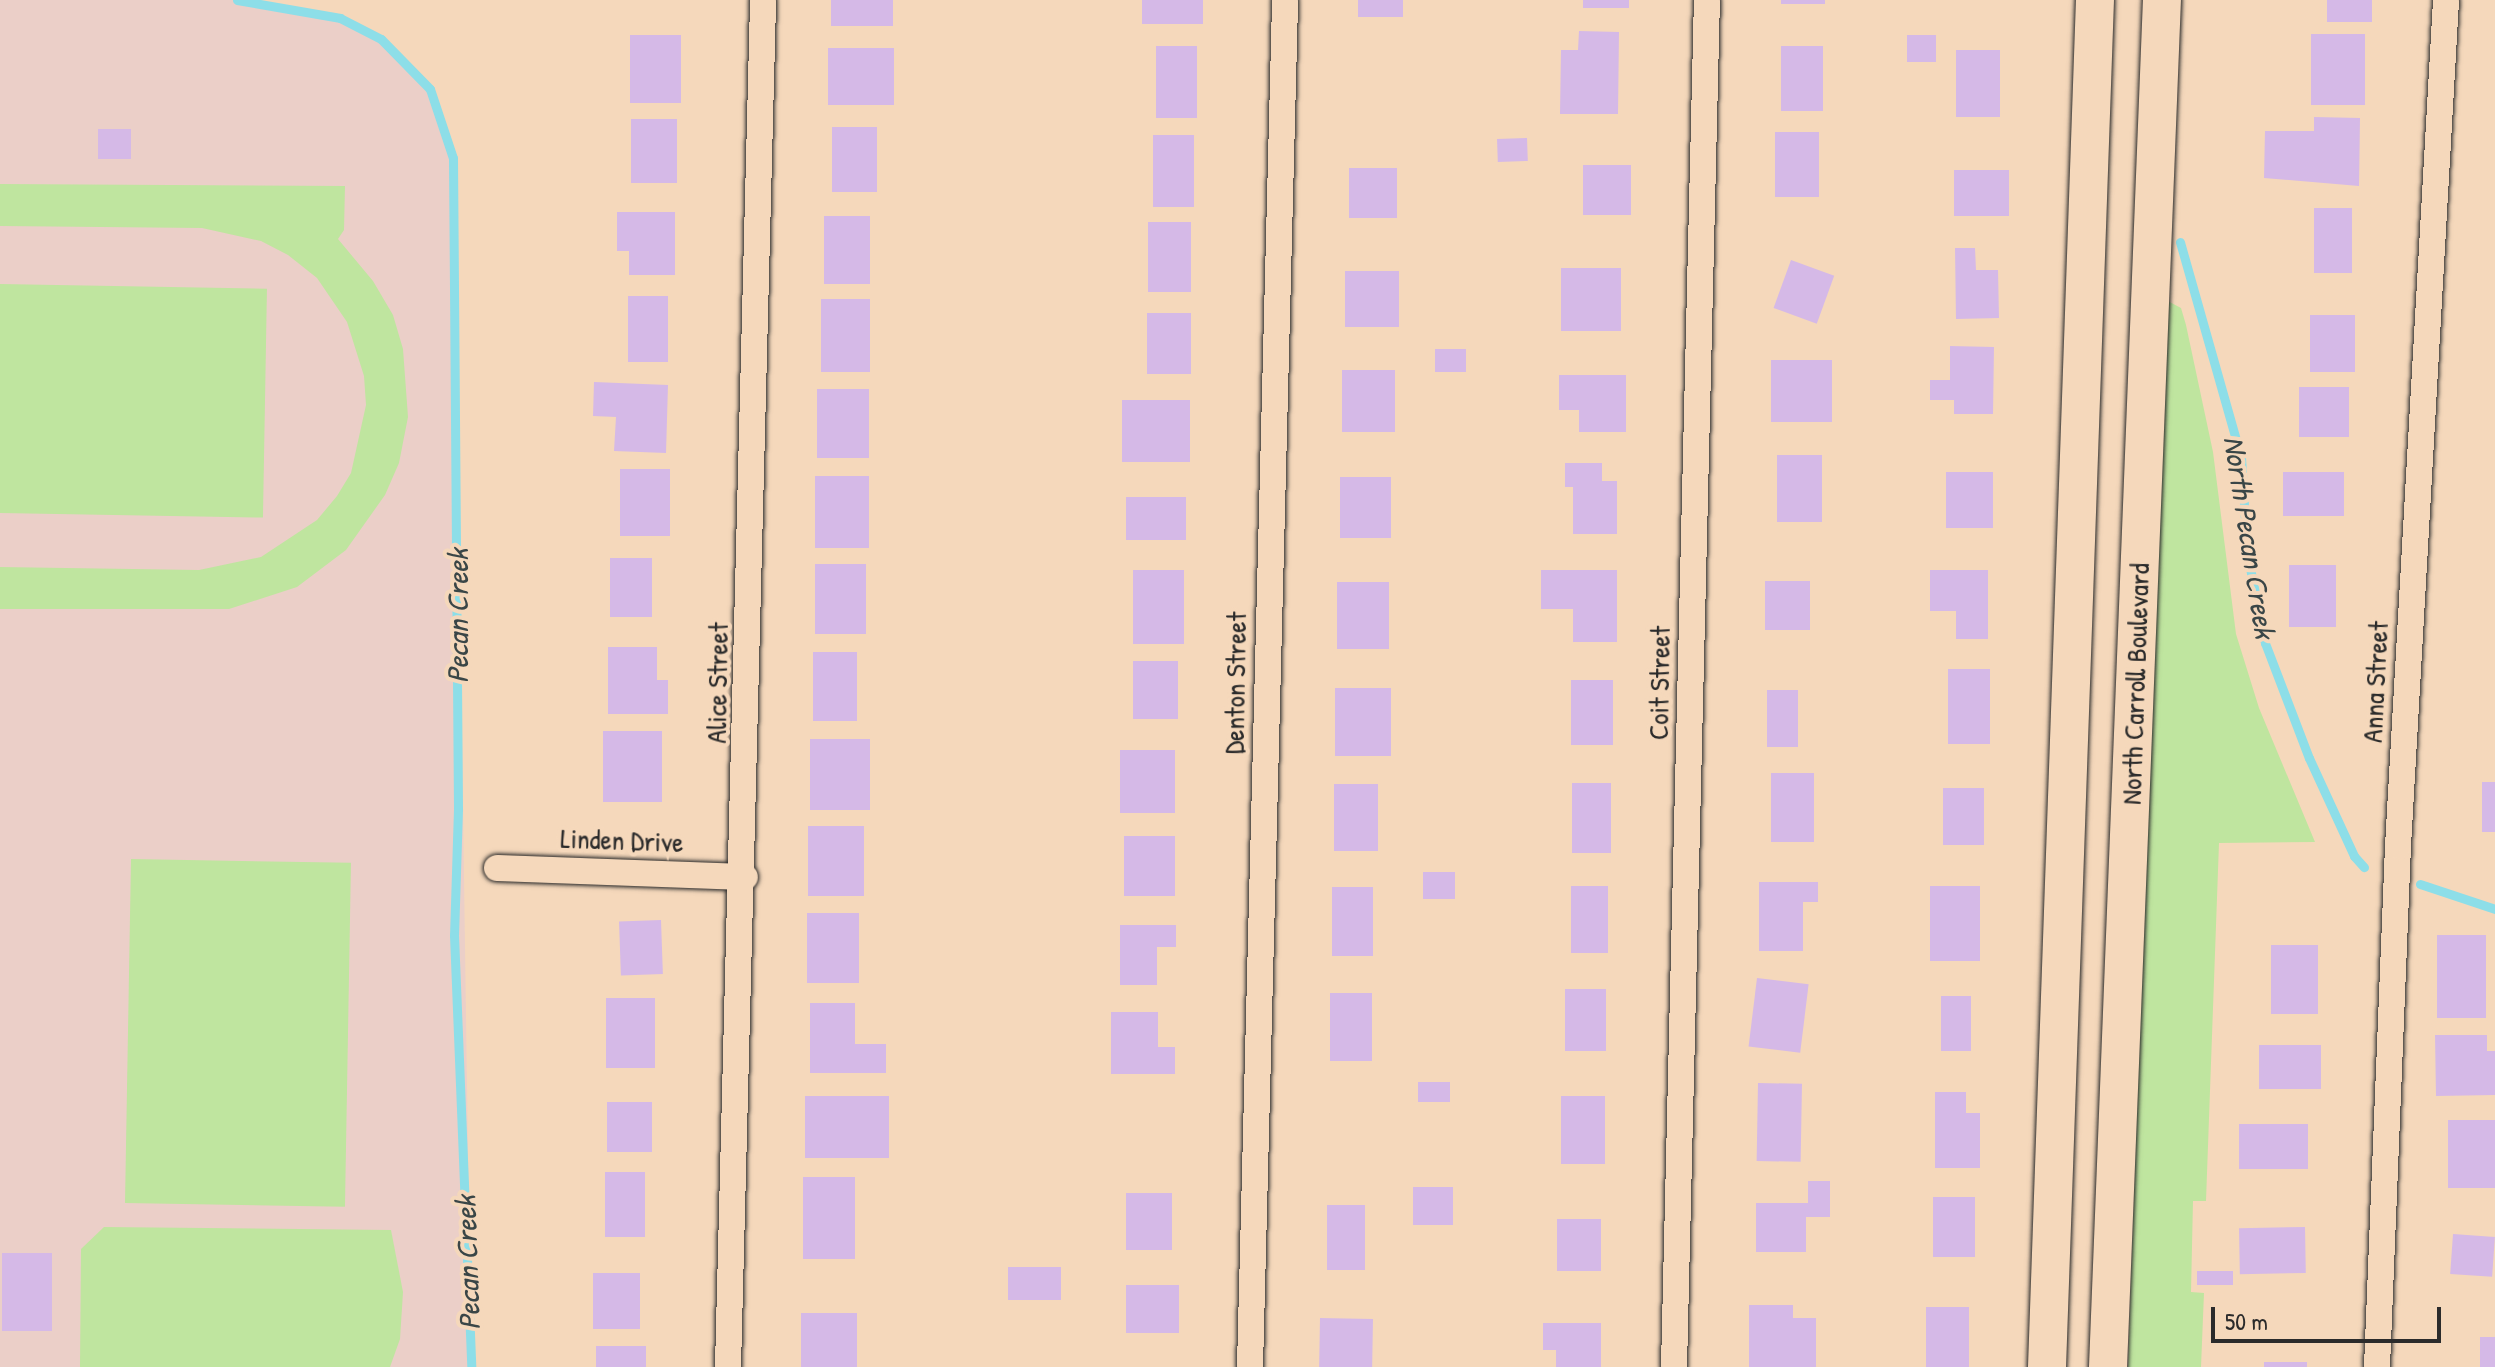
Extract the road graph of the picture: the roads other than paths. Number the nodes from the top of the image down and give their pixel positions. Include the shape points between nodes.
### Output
1 (763, 0) edge
2 (1285, 0) edge
3 (1707, 0) edge
4 (2095, 0) edge
5 (2162, 0) edge
6 (2446, 0) edge
7 (497, 868) dead end
8 (745, 877) junction
9 (728, 1367) edge
10 (1250, 1367) edge
11 (1674, 1367) edge
12 (2047, 1367) edge
13 (2108, 1367) edge
14 (2377, 1367) edge

1 - 8 street, Alice Street
2 - 10 street, Denton Street
3 - 11 street, Coit Street
4 - 12 main road
5 - 13 main road, North Carroll Boulevard
6 - 14 street, Anna Street via 2397,877
7 - 8 street, Linden Drive
8 - 9 street, Alice Street

